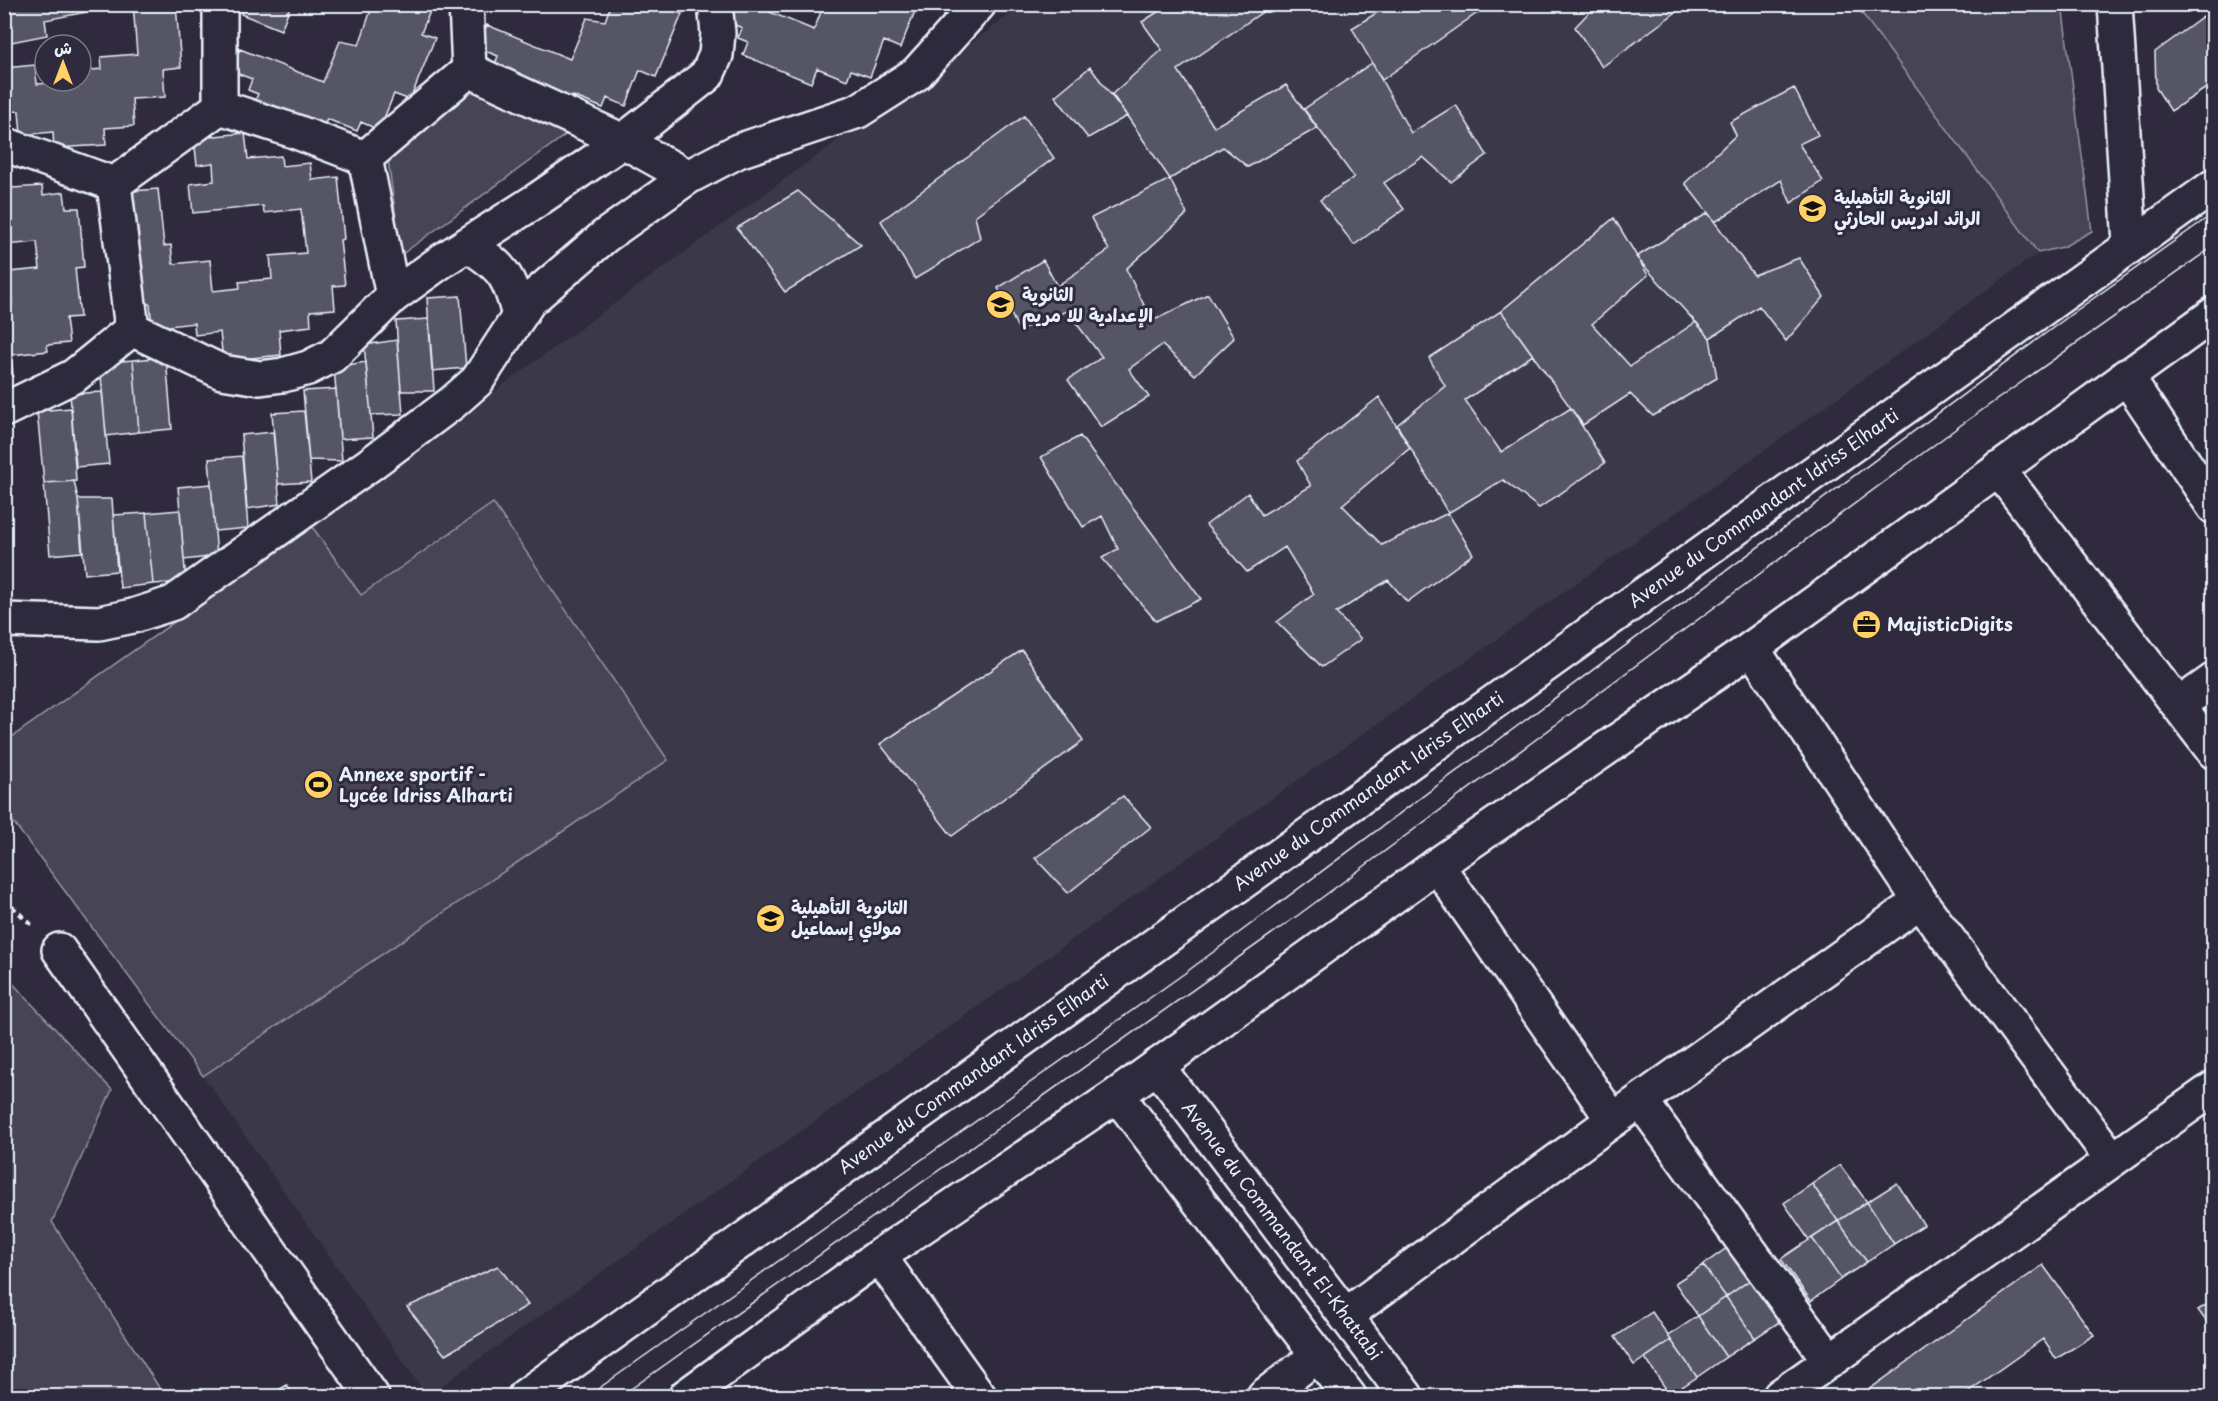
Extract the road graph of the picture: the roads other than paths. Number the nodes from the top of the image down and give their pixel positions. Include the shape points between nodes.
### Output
1 (220, 4) edge
2 (466, 4) edge
3 (715, 4) edge
4 (979, 4) edge
5 (2115, 4) edge
6 (469, 70) junction
7 (220, 107) junction
8 (622, 141) junction
9 (4, 144) edge
10 (365, 159) junction
11 (688, 177) junction
12 (114, 184) junction
13 (2214, 186) edge
14 (2130, 244) junction
15 (468, 245) junction
16 (393, 296) junction
17 (2214, 314) edge
18 (519, 316) junction
19 (132, 329) junction
20 (2126, 375) junction
21 (4, 410) edge
22 (1998, 469) junction
23 (2214, 507) edge
24 (4, 620) edge
25 (1752, 648) junction
26 (2214, 680) edge
27 (2179, 705) junction
28 (2214, 752) edge
29 (1437, 865) junction
30 (1920, 901) junction
31 (59, 950) dead end
32 (1157, 1066) junction
33 (2214, 1088) edge
34 (1117, 1095) junction
35 (1641, 1101) junction
36 (1613, 1120) junction
37 (2112, 1159) junction
38 (879, 1256) junction
39 (1346, 1315) junction
40 (1317, 1356) junction
41 (1830, 1361) junction
42 (372, 1396) edge
43 (525, 1396) edge
44 (686, 1396) edge
45 (979, 1396) edge
46 (1264, 1396) edge
47 (1349, 1396) edge
48 (1406, 1396) edge
49 (1780, 1396) edge

1 - 7 street
2 - 6 street
3 - 8 street via 716,55 707,75
4 - 11 street via 916,74 858,111 738,151
5 - 14 street
6 - 8 street
6 - 10 street
7 - 10 street
7 - 12 street
8 - 11 street
8 - 15 street
9 - 12 street
10 - 16 street
11 - 18 street via 605,236 529,301
12 - 19 street
13 - 14 street, Avenue du Commandant Idriss Elharti
14 - 43 street, Avenue du Commandant Idriss Elharti
15 - 16 street
15 - 18 street via 506,276
16 - 19 street via 332,356 308,368 260,378 222,372
17 - 20 street
18 - 24 street via 477,381 452,403 173,603 99,623
19 - 21 street via 74,375
20 - 22 street
20 - 23 street
22 - 25 street
22 - 27 street
25 - 29 street
25 - 30 street
26 - 27 street
27 - 28 street
29 - 32 street
29 - 36 street
30 - 35 street
30 - 37 street
31 - 42 street
32 - 34 street
32 - 39 street, Avenue du Commandant El-Khattabi
33 - 37 street
34 - 38 street
34 - 40 street
35 - 36 street
35 - 41 street
36 - 39 street
37 - 41 street
38 - 44 street
38 - 45 street
39 - 48 street, Avenue du Commandant El-Khattabi
40 - 46 street
40 - 47 street
41 - 49 street

